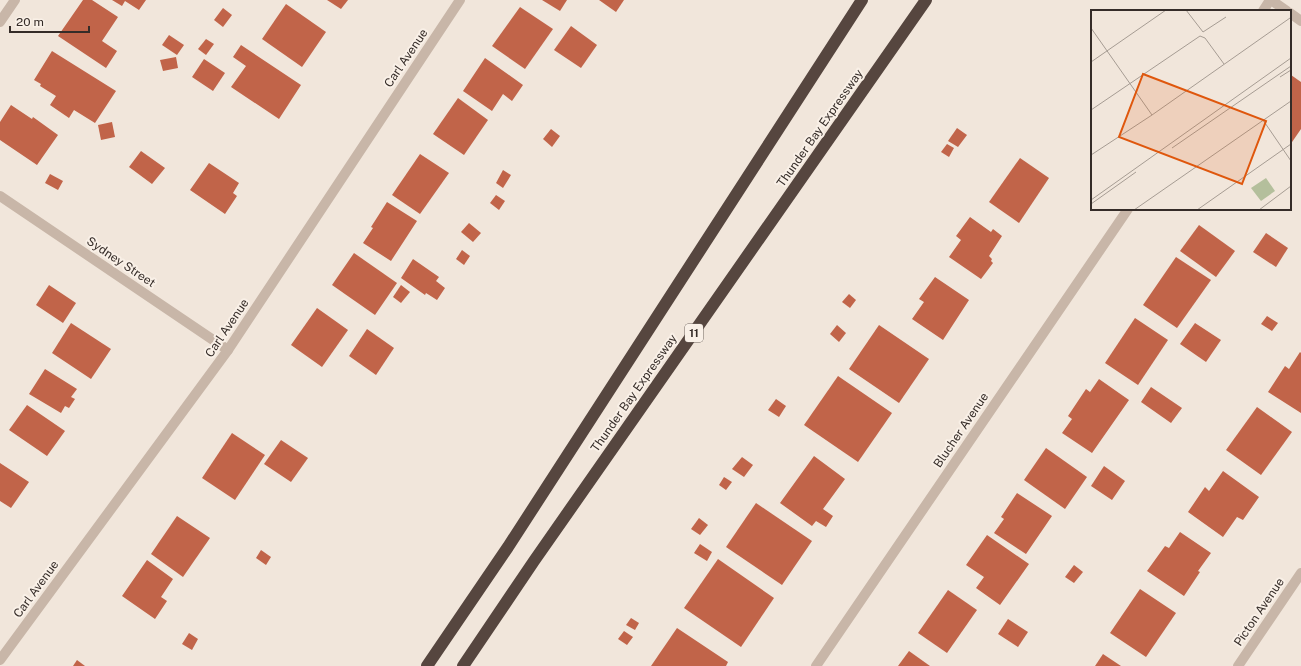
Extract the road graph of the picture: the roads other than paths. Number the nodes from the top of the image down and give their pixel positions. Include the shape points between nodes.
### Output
1 (15, 0) edge
2 (460, 0) edge
3 (862, 0) edge
4 (926, 0) edge
5 (1271, 0) edge
6 (1264, 10) edge
7 (1286, 10) edge
8 (1291, 14) edge
9 (1301, 21) edge
10 (0, 22) edge
11 (0, 196) edge
12 (1127, 210) edge
13 (228, 350) junction
14 (1301, 573) edge
15 (0, 660) edge
16 (427, 666) edge
17 (463, 666) edge
18 (816, 666) edge
19 (1238, 666) edge

1 - 10 street
2 - 13 street, Carl Avenue
3 - 16 highway, Thunder Bay Expressway via 508,547
4 - 17 highway, Thunder Bay Expressway / 11
5 - 6 street
5 - 7 street
8 - 9 street
11 - 13 street, Sydney Street
12 - 18 street, Blucher Avenue
13 - 15 street, Carl Avenue
14 - 19 street, Picton Avenue

